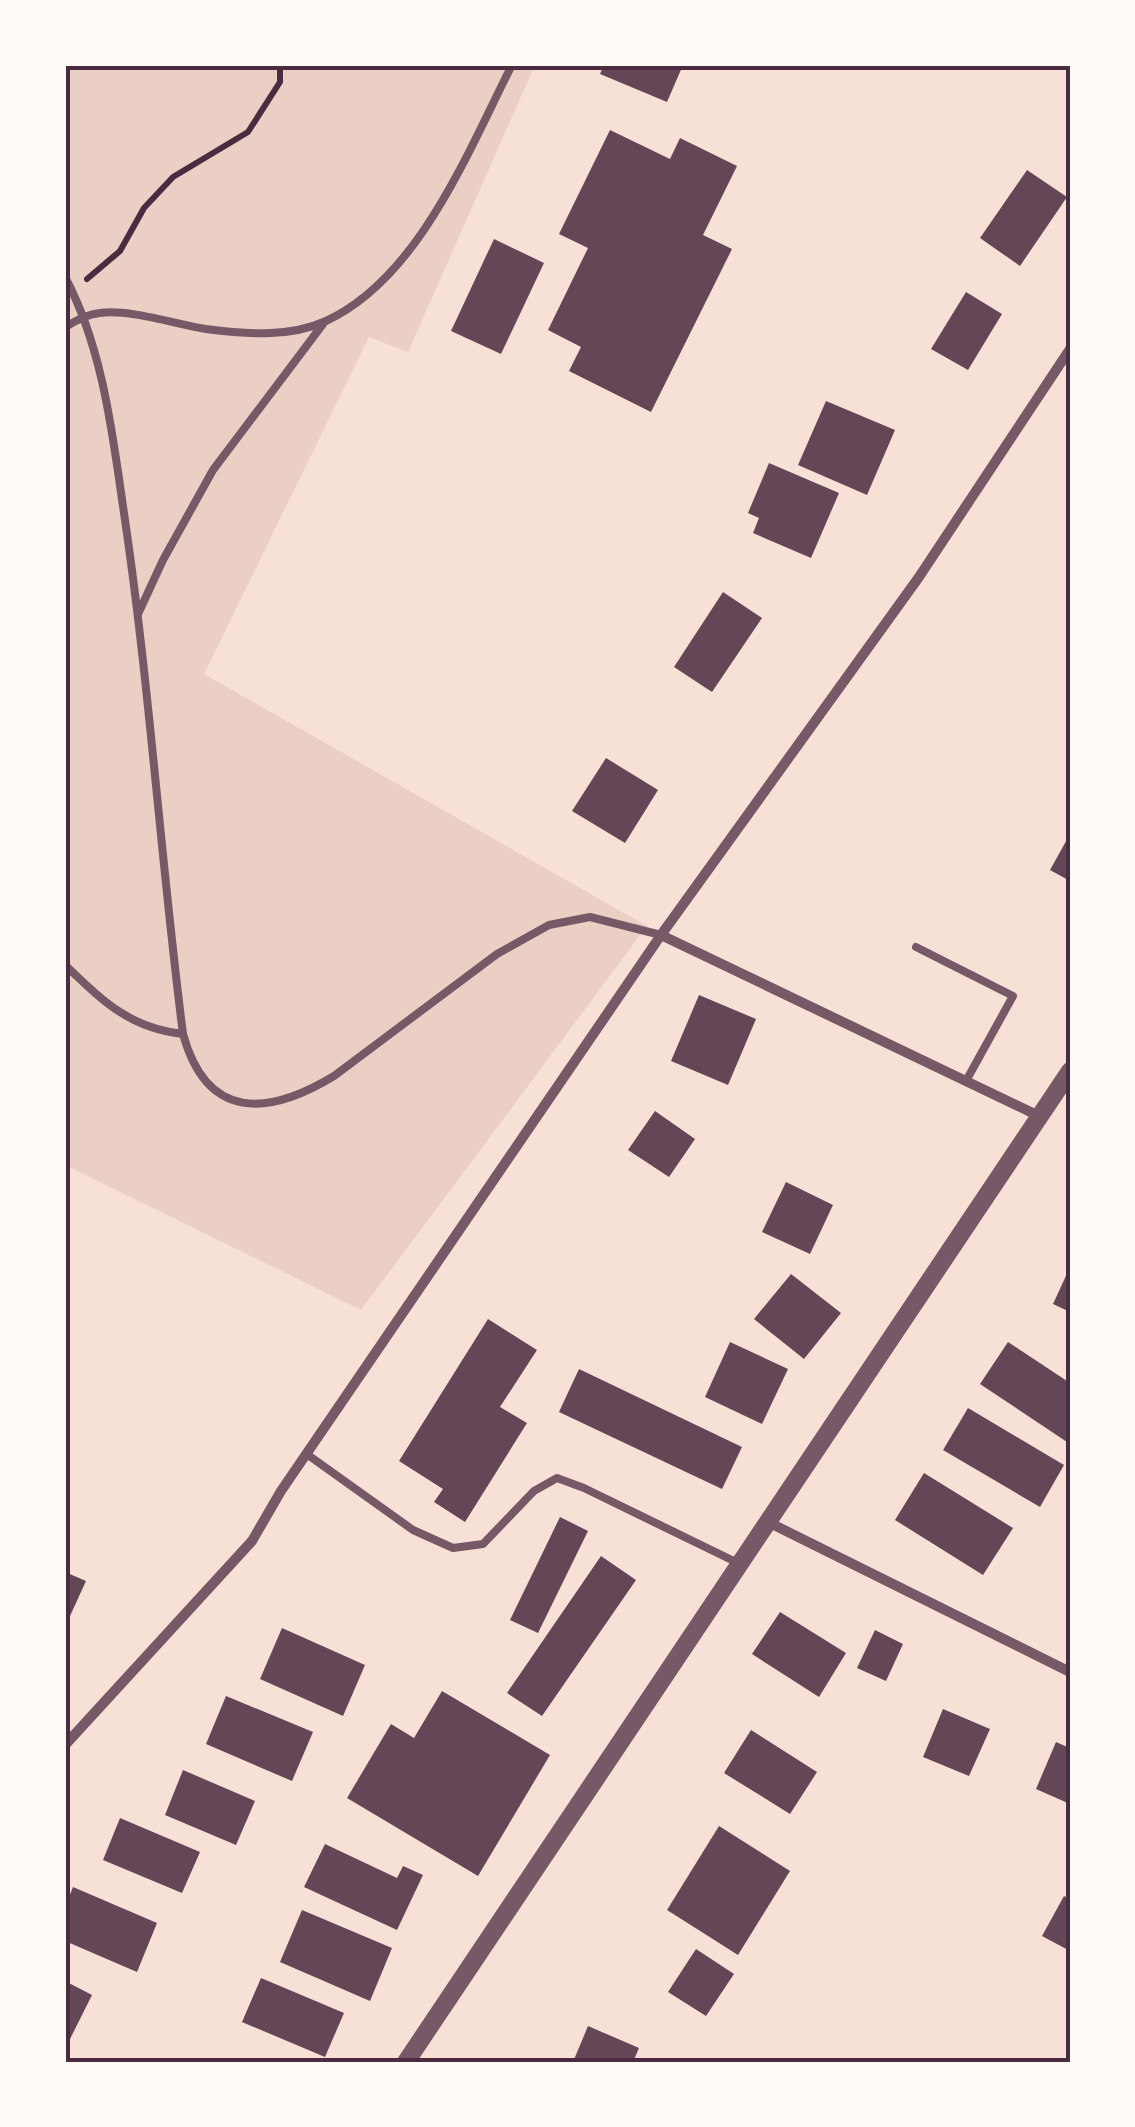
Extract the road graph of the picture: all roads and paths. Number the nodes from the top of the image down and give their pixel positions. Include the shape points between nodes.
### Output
1 (280, 65) edge
2 (512, 65) edge
3 (65, 277) edge
4 (85, 281) dead end
5 (84, 317) junction
6 (325, 321) junction
7 (65, 327) edge
8 (1070, 348) edge
9 (138, 614) junction
10 (661, 935) junction
11 (916, 946) dead end
12 (65, 965) edge
13 (183, 1034) junction
14 (1070, 1071) edge
15 (966, 1081) junction
16 (1039, 1116) junction
17 (308, 1454) junction
18 (768, 1522) junction
19 (740, 1564) junction
20 (1070, 1672) edge
21 (65, 1745) edge
22 (406, 2062) edge

1 - 4 path via 280,82 248,132 173,177 144,208 120,250
2 - 6 lane via 415,243 373,289
3 - 5 lane
5 - 6 lane via 102,312 273,334
5 - 7 lane
5 - 9 lane via 110,428
6 - 9 lane via 213,470
8 - 10 street via 920,576
9 - 13 lane
10 - 13 lane via 590,917 549,925 496,954 334,1076 272,1103 219,1093 195,1067
10 - 15 street
10 - 17 street
11 - 15 lane via 1013,996
12 - 13 lane via 132,1021
14 - 16 street
15 - 16 street
16 - 18 street
17 - 19 lane via 412,1530 453,1548 482,1544 557,1478
17 - 21 street via 252,1541
18 - 19 street
18 - 20 street
19 - 22 street

